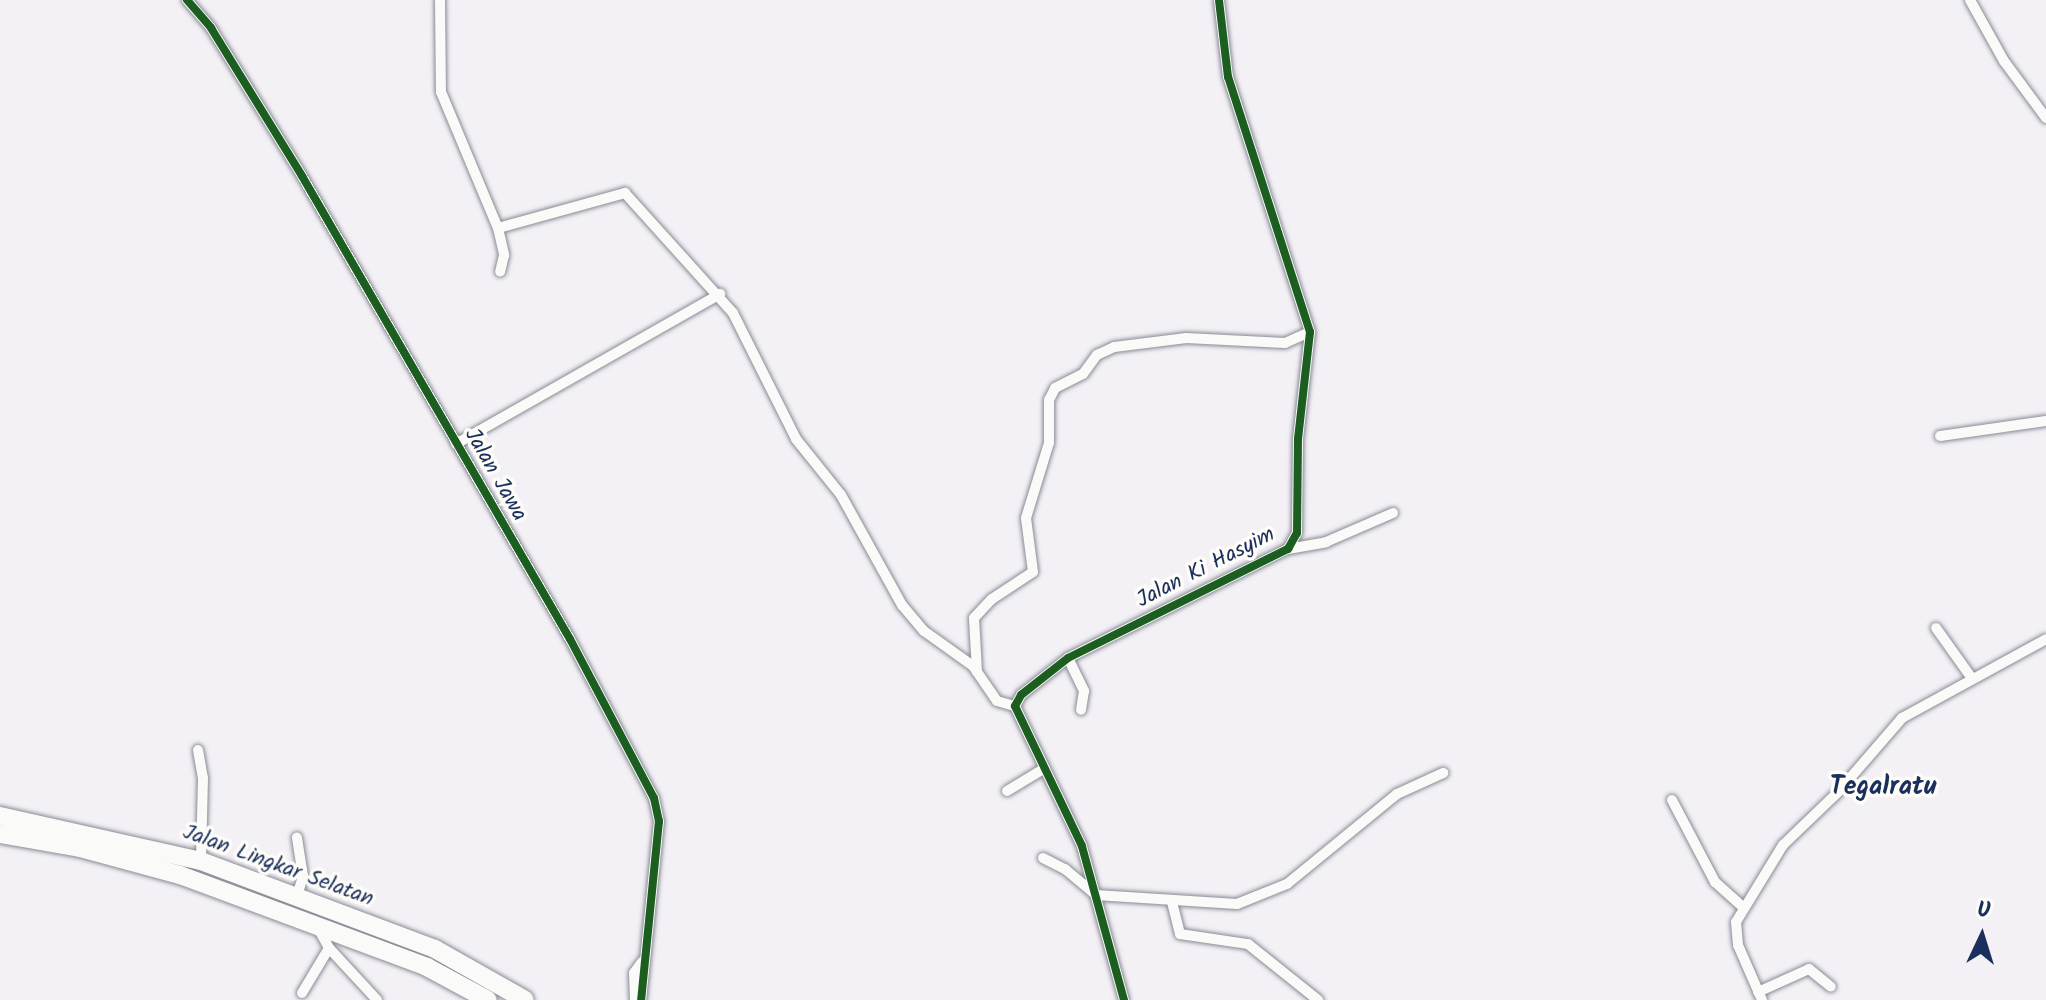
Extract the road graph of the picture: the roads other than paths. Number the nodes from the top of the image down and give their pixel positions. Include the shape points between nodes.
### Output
1 (187, 0) edge
2 (440, 0) edge
3 (1219, 0) edge
4 (1970, 0) edge
5 (2046, 118) edge
6 (498, 228) junction
7 (500, 272) dead end
8 (720, 294) junction
9 (1310, 332) junction
10 (2046, 421) edge
11 (1940, 436) dead end
12 (456, 444) junction
13 (1393, 513) dead end
14 (1288, 549) junction
15 (1936, 628) dead end
16 (2046, 639) edge
17 (1068, 658) junction
18 (977, 672) junction
19 (1971, 677) junction
20 (1015, 706) junction
21 (1081, 710) dead end
22 (198, 750) dead end
23 (1045, 768) junction
24 (1443, 773) dead end
25 (1007, 791) dead end
26 (1672, 800) dead end
27 (0, 816) edge
28 (0, 834) edge
29 (297, 837) dead end
30 (1043, 858) dead end
31 (201, 861) junction
32 (1096, 895) junction
33 (297, 896) junction
34 (1172, 902) junction
35 (1742, 906) junction
36 (316, 924) junction
37 (329, 948) junction
38 (642, 962) junction
39 (1831, 987) dead end
40 (302, 993) dead end
41 (1760, 996) edge
42 (377, 1000) edge
43 (488, 1000) edge
44 (525, 1000) edge
45 (635, 1000) edge
46 (641, 1000) edge
47 (1124, 1000) edge
48 (1318, 1000) edge

1 - 12 street, Jalan Jawa via 211,28 302,176
2 - 6 street via 441,92
3 - 9 street, Jalan Ki Hasyim via 1228,77
4 - 5 street via 2004,61
6 - 7 street via 504,255
6 - 8 street via 621,191
8 - 12 street
8 - 18 street via 796,439 841,495 902,605 924,631
9 - 14 street, Jalan Ki Hasyim via 1298,439 1297,533
9 - 18 street via 1285,343 1186,338 1114,347 1097,355 1083,374 1055,388 1049,400 1049,443 1026,518 1033,572 974,618
10 - 11 street
12 - 38 street, Jalan Jawa via 570,639 654,798 659,821
13 - 14 street via 1326,542
14 - 17 street, Jalan Ki Hasyim
15 - 19 street
16 - 19 street
17 - 20 street, Jalan Ki Hasyim via 1021,695
17 - 21 street via 1084,691
18 - 20 street via 997,701
19 - 35 street via 1889,729 1838,792 1783,845
20 - 23 street
22 - 31 street via 203,769
23 - 25 street
23 - 32 street via 1082,846
24 - 34 street via 1397,794 1273,892 1226,905
26 - 35 street via 1715,882
27 - 31 highway, Jalan Lingkar Selatan
28 - 36 highway, Jalan Lingkar Selatan via 80,848 180,875
29 - 33 street via 303,876
30 - 32 street
31 - 33 highway, Jalan Lingkar Selatan
32 - 34 street
32 - 47 street
33 - 44 highway, Jalan Lingkar Selatan via 435,949
34 - 48 street via 1180,934 1248,944
35 - 41 street via 1735,937
36 - 37 street
36 - 43 highway, Jalan Lingkar Selatan via 427,967
37 - 40 street
37 - 42 street
38 - 45 street, Jalan Jawa via 634,973
38 - 46 street, Jalan Jawa via 647,982
39 - 41 street via 1809,969

